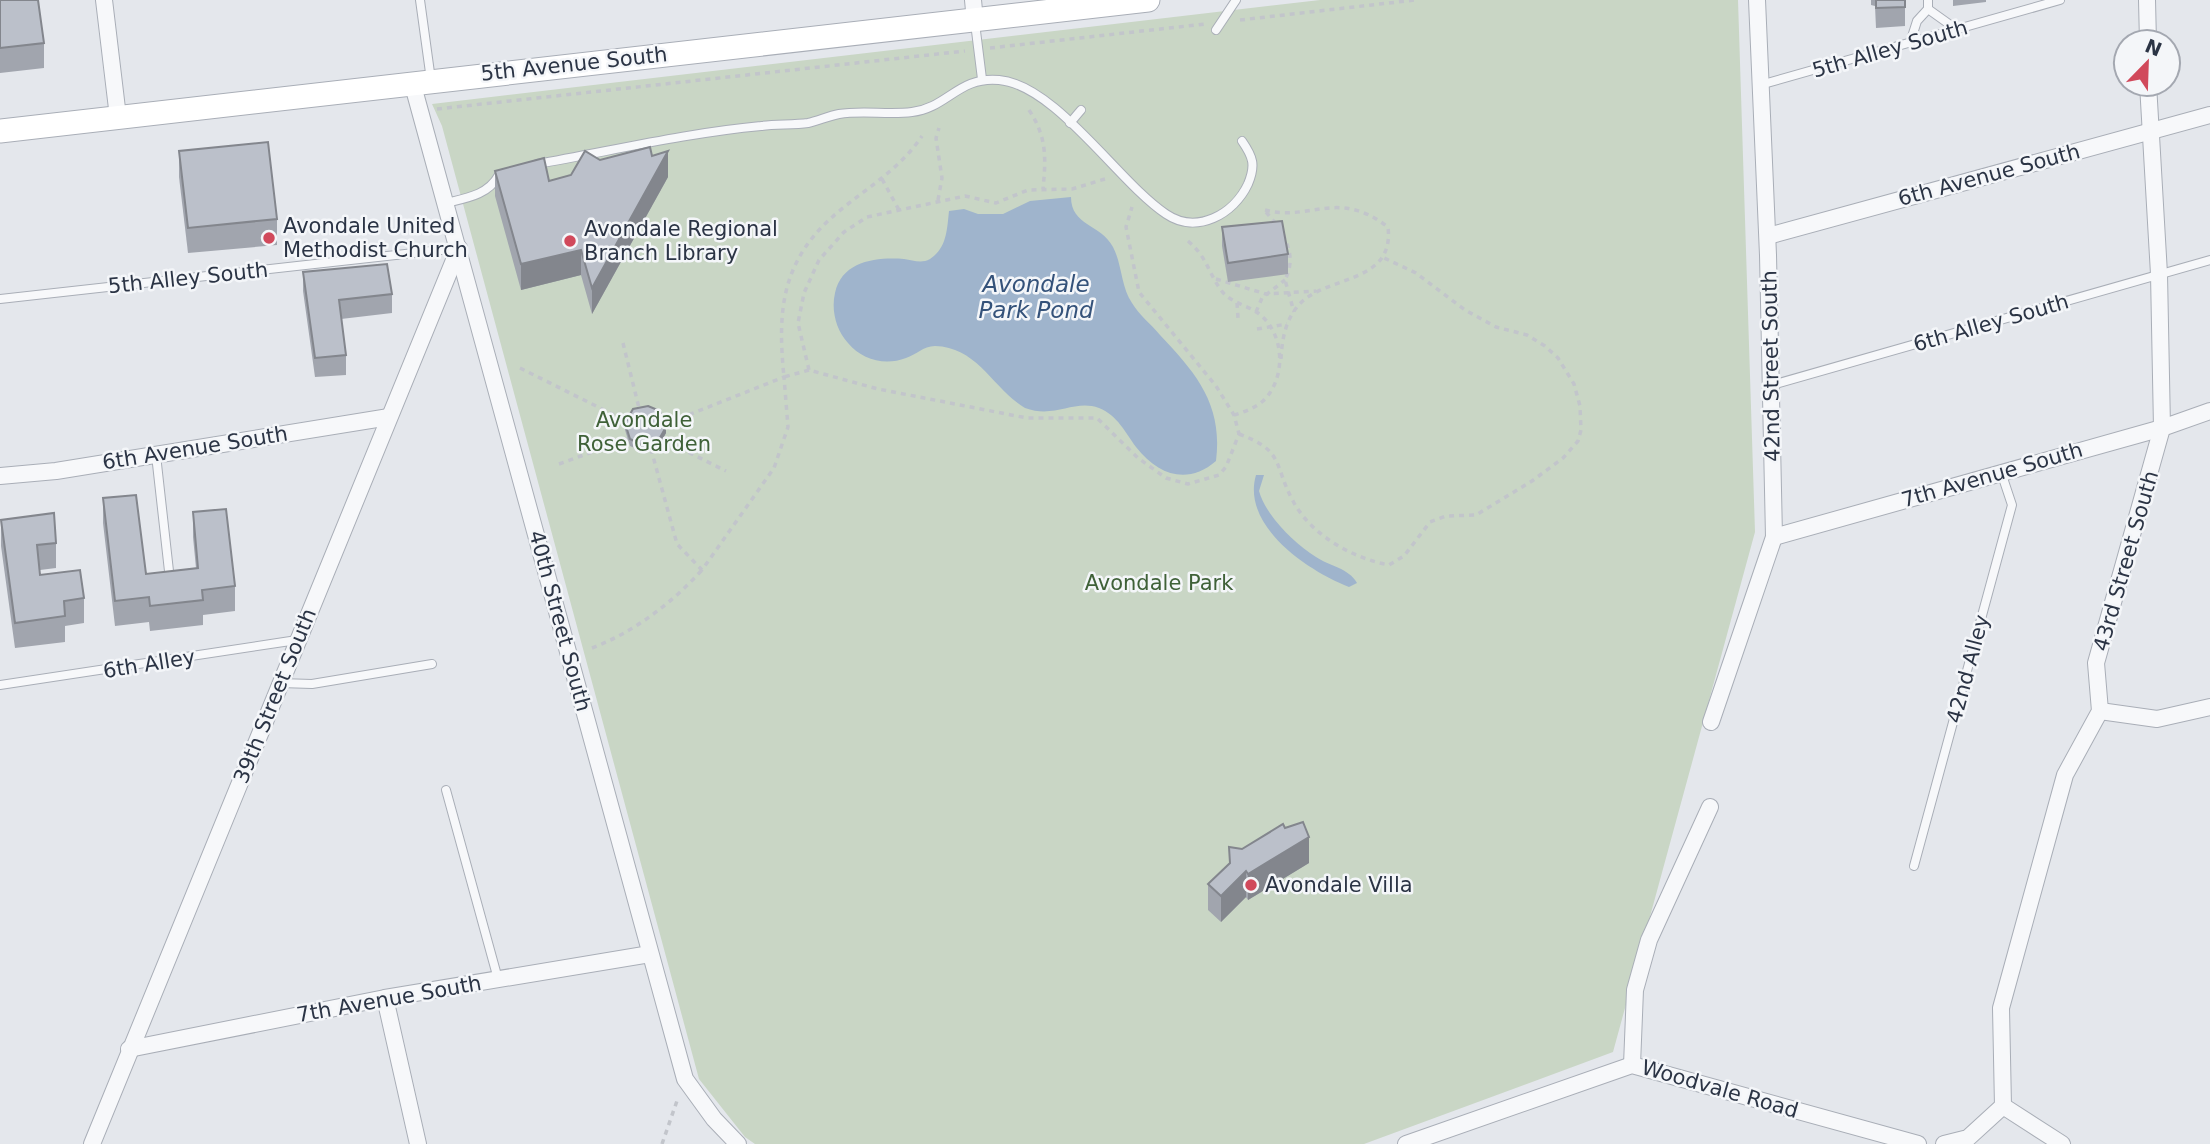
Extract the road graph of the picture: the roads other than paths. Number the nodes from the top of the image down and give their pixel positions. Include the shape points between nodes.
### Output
1 (104, 0) edge
2 (420, 0) edge
3 (1148, 0) edge
4 (1236, 0) edge
5 (1757, 0) edge
6 (2060, 0) edge
7 (2147, 0) edge
8 (1928, 4) edge
9 (1032, 7) edge
10 (974, 10) edge
11 (1218, 26) road end
12 (2148, 28) edge
13 (1956, 29) junction
14 (1910, 43) junction
15 (982, 79) junction
16 (421, 81) junction
17 (1760, 85) junction
18 (2148, 98) edge
19 (1082, 110) dead end
20 (2210, 115) edge
21 (118, 117) junction
22 (1070, 123) junction
23 (0, 131) edge
24 (2149, 131) junction
25 (1242, 141) dead end
26 (527, 166) edge
27 (503, 170) edge
28 (446, 203) junction
29 (1768, 236) junction
30 (458, 248) junction
31 (2210, 260) edge
32 (2159, 274) junction
33 (0, 299) edge
34 (1772, 385) junction
35 (2210, 411) edge
36 (389, 417) junction
37 (2162, 428) junction
38 (156, 455) junction
39 (2001, 472) junction
40 (0, 476) edge
41 (1774, 537) junction
42 (171, 589) edge
43 (298, 640) junction
44 (432, 664) dead end
45 (280, 683) junction
46 (0, 685) edge
47 (2210, 707) edge
48 (2100, 711) junction
49 (1711, 722) dead end
50 (446, 790) dead end
51 (1710, 807) dead end
52 (1914, 866) dead end
53 (650, 954) junction
54 (498, 979) junction
55 (385, 998) junction
56 (129, 1049) junction
57 (1632, 1065) junction
58 (2003, 1106) junction
59 (92, 1144) edge
60 (418, 1144) edge
61 (738, 1144) edge
62 (1406, 1144) edge
63 (1918, 1144) edge
64 (1944, 1144) edge
65 (2062, 1144) edge

1 - 21 street
2 - 16 lane
3 - 9 street, 5th Avenue South
4 - 11 lane
5 - 17 street, 42nd Street South
6 - 13 lane, 5th Alley South
7 - 12 street
8 - 13 lane
8 - 14 lane
9 - 10 street, 5th Avenue South
10 - 15 lane
10 - 16 street, 5th Avenue South
13 - 14 lane, 5th Alley South
14 - 17 lane, 5th Alley South
15 - 22 lane via 1020,86
15 - 26 lane via 960,86 928,109 840,114 809,123 760,126
16 - 21 street, 5th Avenue South
16 - 28 street, 40th Street South via 421,110
17 - 29 street, 42nd Street South
18 - 24 street, 43rd Street South
19 - 22 lane
20 - 24 street, 6th Avenue South
21 - 23 street, 5th Avenue South
22 - 25 lane via 1140,193 1168,215 1191,223 1213,219 1241,197 1254,169 1252,155
24 - 29 street, 6th Avenue South
24 - 32 street, 43rd Street South
27 - 28 lane via 493,187
28 - 30 street, 40th Street South
29 - 34 street, 42nd Street South
30 - 33 lane, 5th Alley South
30 - 36 street, 39th Street South
30 - 53 street, 40th Street South
31 - 32 lane, 6th Alley South
32 - 34 lane, 6th Alley South
32 - 37 street, 43rd Street South
34 - 41 street, 42nd Street South
35 - 37 street, 7th Avenue South
36 - 38 street, 6th Avenue South
36 - 43 street, 39th Street South
37 - 39 street, 7th Avenue South
37 - 48 street, 43rd Street South via 2096,663
38 - 40 street, 6th Avenue South
38 - 42 lane
39 - 41 street, 7th Avenue South
39 - 52 lane, 42nd Alley via 2012,505
41 - 49 street, 42nd Street South
43 - 45 street, 39th Street South
43 - 46 lane, 6th Alley
44 - 45 lane via 312,684
45 - 56 street, 39th Street South
47 - 48 street via 2157,719
48 - 58 street via 2065,775 2001,1008
50 - 54 lane
51 - 57 street via 1649,940 1635,990
53 - 54 street, 7th Avenue South
53 - 61 street, 40th Street South via 685,1079
54 - 55 street, 7th Avenue South
55 - 56 street, 7th Avenue South
55 - 60 street
56 - 59 street, 39th Street South
57 - 62 street, Woodvale Road
57 - 63 street, Woodvale Road
58 - 64 street via 1968,1138
58 - 65 street

